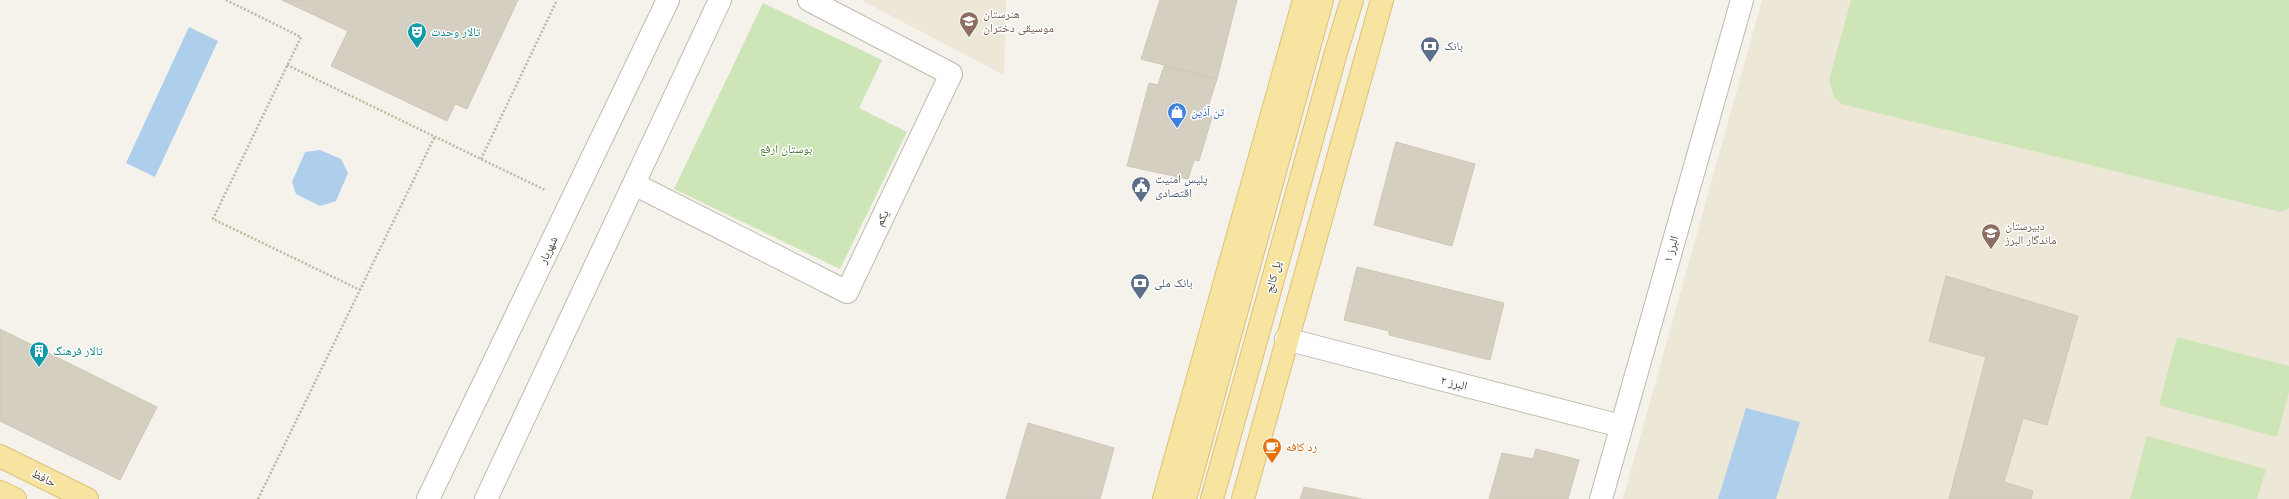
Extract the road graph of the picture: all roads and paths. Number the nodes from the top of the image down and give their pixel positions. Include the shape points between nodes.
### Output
1 (226, 0) edge
2 (558, 0) edge
3 (668, 0) edge
4 (720, 0) edge
5 (809, 0) edge
6 (1304, 0) edge
7 (1322, 0) edge
8 (1352, 0) edge
9 (1382, 0) edge
10 (1742, 0) edge
11 (287, 65) junction
12 (435, 136) junction
13 (481, 159) junction
14 (634, 184) junction
15 (571, 202) junction
16 (360, 290) junction
17 (1286, 339) junction
18 (1621, 426) junction
19 (0, 456) edge
20 (87, 499) edge
21 (258, 499) edge
22 (428, 499) edge
23 (486, 499) edge
24 (1164, 499) edge
25 (1185, 499) edge
26 (1212, 499) edge
27 (1243, 499) edge
28 (1601, 499) edge

1 - 11 path via 301,37
2 - 13 path
3 - 15 street, شهریار
4 - 14 street
5 - 14 street, یکم via 951,74 847,292
6 - 24 main road
7 - 25 main road
8 - 26 main road, پل کالج
9 - 17 main road
10 - 18 street, البرز ۱
11 - 12 path
11 - 16 path via 213,219
12 - 13 path
12 - 16 path
13 - 15 path
14 - 23 street
15 - 22 street, شهریار
16 - 21 path
17 - 18 street, البرز ۲
17 - 27 main road
18 - 28 street, البرز ۱
19 - 20 main road, حافظ

